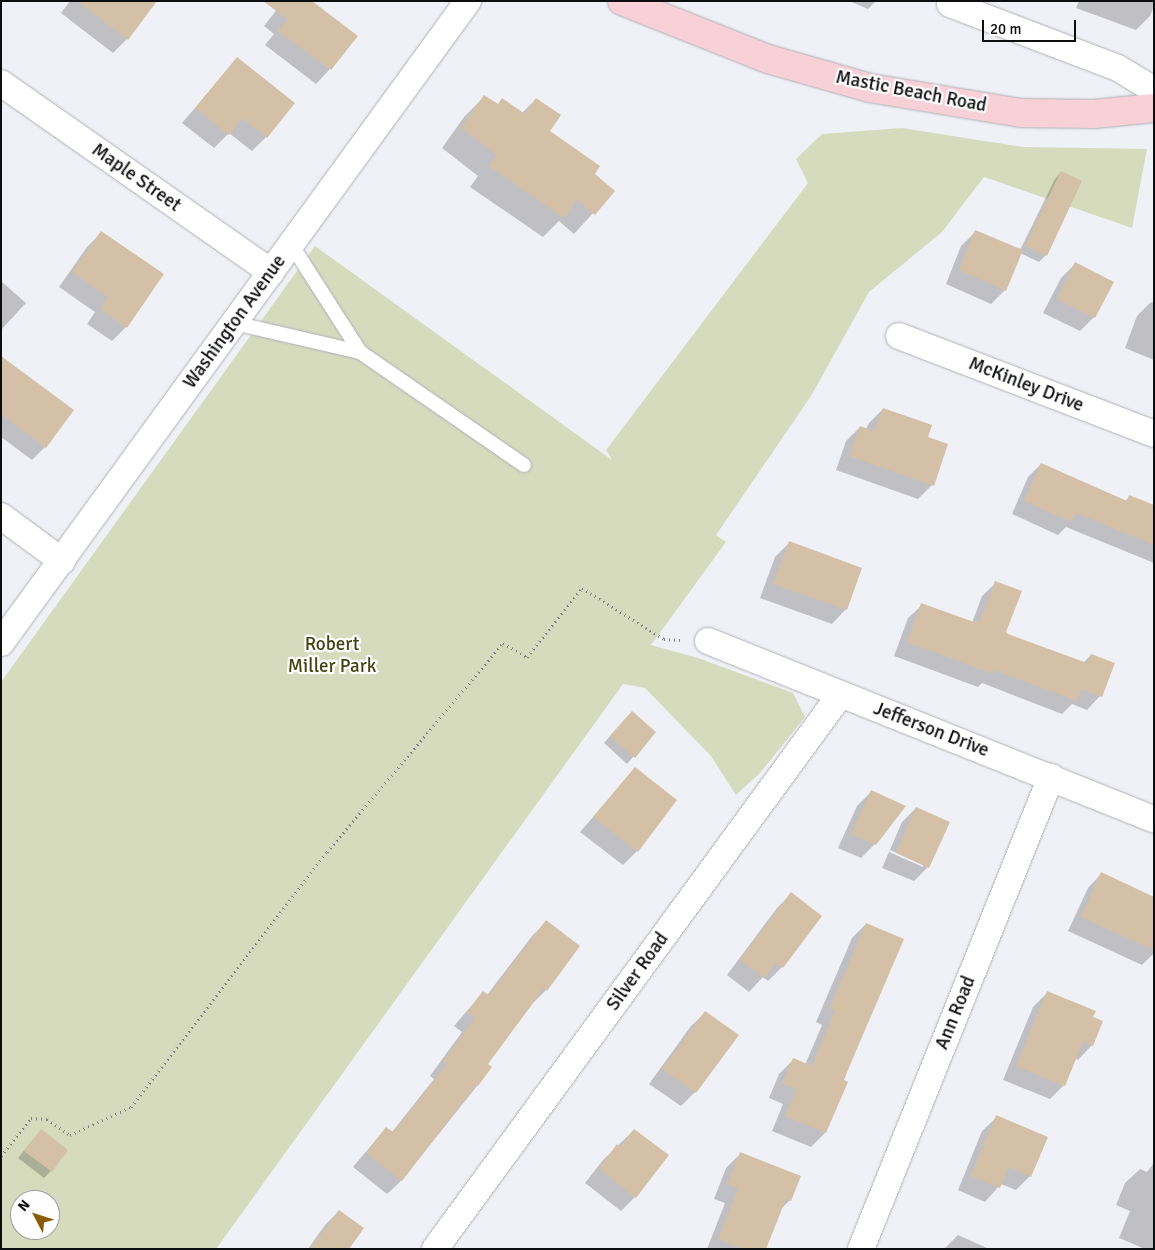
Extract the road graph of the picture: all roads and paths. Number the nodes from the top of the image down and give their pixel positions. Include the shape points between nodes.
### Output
1 (468, 1) edge
2 (622, 1) edge
3 (950, 4) dead end
4 (1, 83) edge
5 (1154, 90) edge
6 (1154, 108) edge
7 (291, 244) junction
8 (271, 272) junction
9 (234, 324) junction
10 (899, 336) dead end
11 (360, 352) junction
12 (1154, 434) edge
13 (524, 465) dead end
14 (1, 516) edge
15 (62, 561) junction
16 (708, 641) joint
17 (1, 643) edge
18 (840, 695) junction
19 (1051, 777) junction
20 (1154, 819) edge
21 (1, 1156) edge
22 (435, 1249) edge
23 (861, 1249) edge

1 - 7 street, Washington Avenue
2 - 6 street, Mastic Beach Road via 768,59 870,88 1021,113 1094,114
3 - 5 street via 1118,68
4 - 8 street, Maple Street
7 - 8 street, Washington Avenue
7 - 11 lane
8 - 9 street, Washington Avenue
9 - 11 lane
9 - 15 street, Washington Avenue
10 - 12 street, McKinley Drive
11 - 13 lane
14 - 15 street
15 - 17 street, Washington Avenue
16 - 18 street, Jefferson Drive
16 - 21 path via 664,640 582,588 527,657 503,643 327,852 131,1107 70,1135 47,1119 31,1118
18 - 19 street, Jefferson Drive
18 - 22 street, Silver Road
19 - 20 street, Jefferson Drive
19 - 23 street, Ann Road

